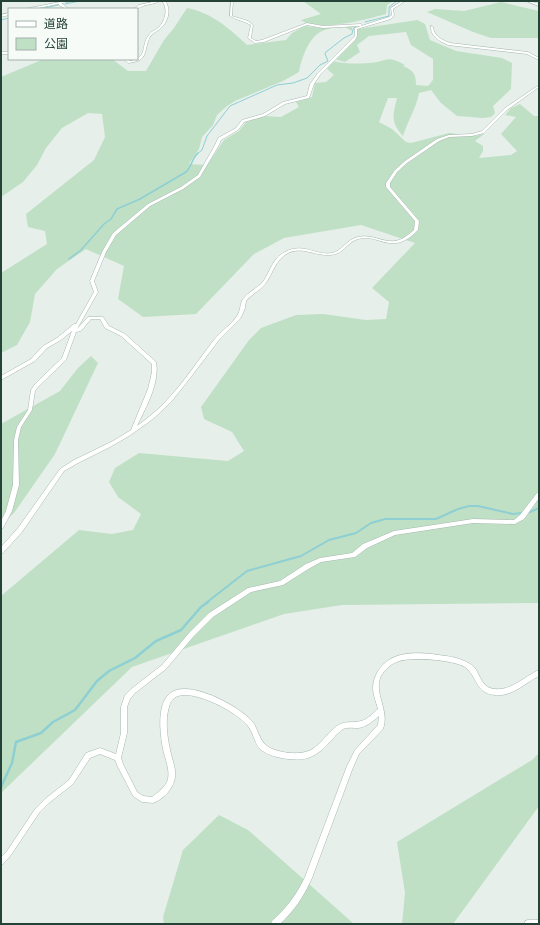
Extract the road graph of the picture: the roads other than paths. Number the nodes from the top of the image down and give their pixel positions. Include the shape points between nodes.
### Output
1 (68, 1) edge
2 (159, 1) edge
3 (163, 1) edge
4 (232, 1) edge
5 (404, 1) edge
6 (527, 1) edge
7 (60, 4) junction
8 (539, 5) edge
9 (34, 8) edge
10 (66, 8) edge
11 (136, 8) edge
12 (362, 26) junction
13 (432, 27) dead end
14 (138, 58) edge
15 (539, 59) edge
16 (539, 86) edge
17 (80, 321) junction
18 (74, 331) junction
19 (1, 378) edge
20 (132, 431) junction
21 (539, 494) edge
22 (1, 526) edge
23 (1, 551) edge
24 (539, 674) edge
25 (381, 710) junction
26 (118, 758) junction
27 (1, 862) edge
28 (275, 924) edge
29 (528, 924) edge
30 (539, 924) edge

1 - 7 main road
2 - 11 street
3 - 14 street via 166,4 167,17 162,26 150,34 143,54
4 - 12 street via 231,16 252,25 249,38 255,42 307,24 323,27 360,24
5 - 12 street via 392,9 393,15 390,18
6 - 8 street
7 - 9 main road
7 - 10 street
12 - 17 street via 356,28 354,39 319,74 312,84 308,97 284,103 264,115 243,121 237,129 219,139 199,176 149,205 114,234 92,281 96,292 94,298
13 - 15 street via 432,32 440,41 449,44 528,54
16 - 20 street via 506,109 483,132 441,138 396,171 389,180 388,187 417,221 416,230 411,235 393,243 366,237 358,238 332,254 299,248 283,254 262,285 244,301 238,320 217,339 157,413
17 - 18 street
17 - 19 street via 45,347 33,360
18 - 20 street via 79,330 90,318 100,318 107,327 122,335 154,363 153,385
18 - 22 street via 64,359 33,391 30,410 19,427 16,440 16,484 9,511
20 - 23 street via 62,470 20,530
21 - 26 street via 515,522 473,521 394,533 365,546 353,555 320,560 281,583 244,593 211,616 164,667 127,697 124,707 124,733
24 - 25 street via 513,689 488,691 480,686 473,671 463,663 413,655 402,656 384,667 377,677 376,697
25 - 26 street via 364,724 343,726 312,753 295,756 269,751 262,746 251,724 232,709 206,696 181,691 165,704 163,727 172,770 170,783 162,793 153,800 142,799 135,794
25 - 28 street via 381,727 357,752 352,762 300,895 294,906
26 - 27 street via 100,751 88,755 71,782 37,811
29 - 30 street

